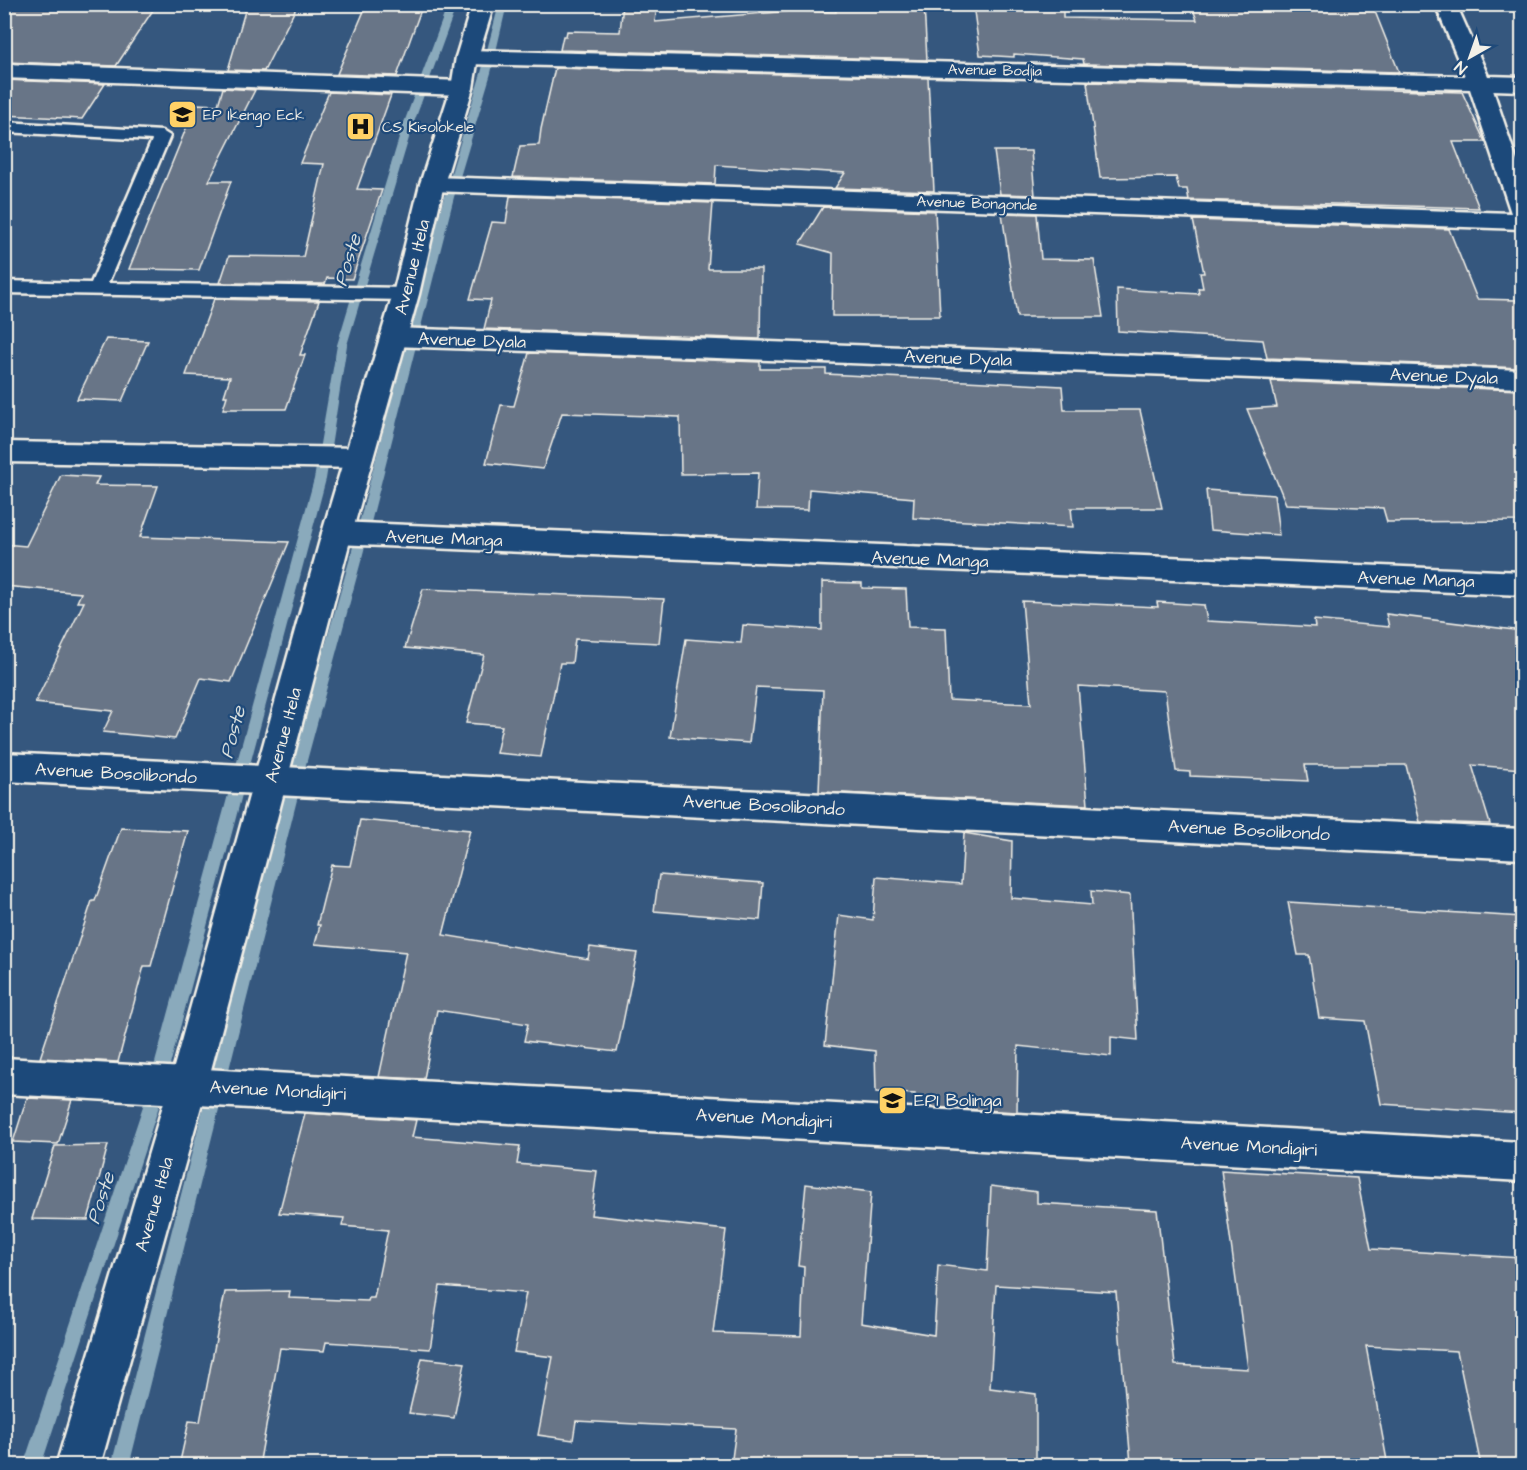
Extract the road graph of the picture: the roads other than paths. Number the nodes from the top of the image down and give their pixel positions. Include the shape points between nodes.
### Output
1 (483, 4) edge
2 (1445, 4) edge
3 (4, 71) edge
4 (465, 73) junction
5 (1479, 82) junction
6 (1522, 84) edge
7 (4, 127) edge
8 (432, 184) junction
9 (1522, 211) edge
10 (1522, 221) edge
11 (4, 287) edge
12 (97, 289) junction
13 (406, 294) junction
14 (393, 337) junction
15 (1522, 379) edge
16 (4, 452) edge
17 (359, 458) junction
18 (338, 533) junction
19 (1522, 584) edge
20 (4, 767) edge
21 (271, 780) junction
22 (1522, 844) edge
23 (4, 1076) edge
24 (188, 1085) junction
25 (1522, 1162) edge
26 (78, 1466) edge

1 - 4 street, Avenue Itela
2 - 5 street
3 - 4 street, Avenue Bodjia
4 - 5 street, Avenue Bodjia
4 - 8 street, Avenue Itela
5 - 6 street, Avenue Bodjia
5 - 9 street
7 - 12 lane via 162,136
8 - 10 street, Avenue Bongonde
8 - 13 street, Avenue Itela
11 - 12 lane
12 - 13 lane
13 - 14 street, Avenue Itela
14 - 15 street, Avenue Dyala
14 - 17 street, Avenue Itela
16 - 17 street
17 - 18 street, Avenue Itela
18 - 19 street, Avenue Manga
18 - 21 street, Avenue Itela
20 - 21 street, Avenue Bosolibondo
21 - 22 street, Avenue Bosolibondo
21 - 24 street, Avenue Itela
23 - 24 street, Avenue Mondigiri
24 - 25 street, Avenue Mondigiri
24 - 26 street, Avenue Itela

